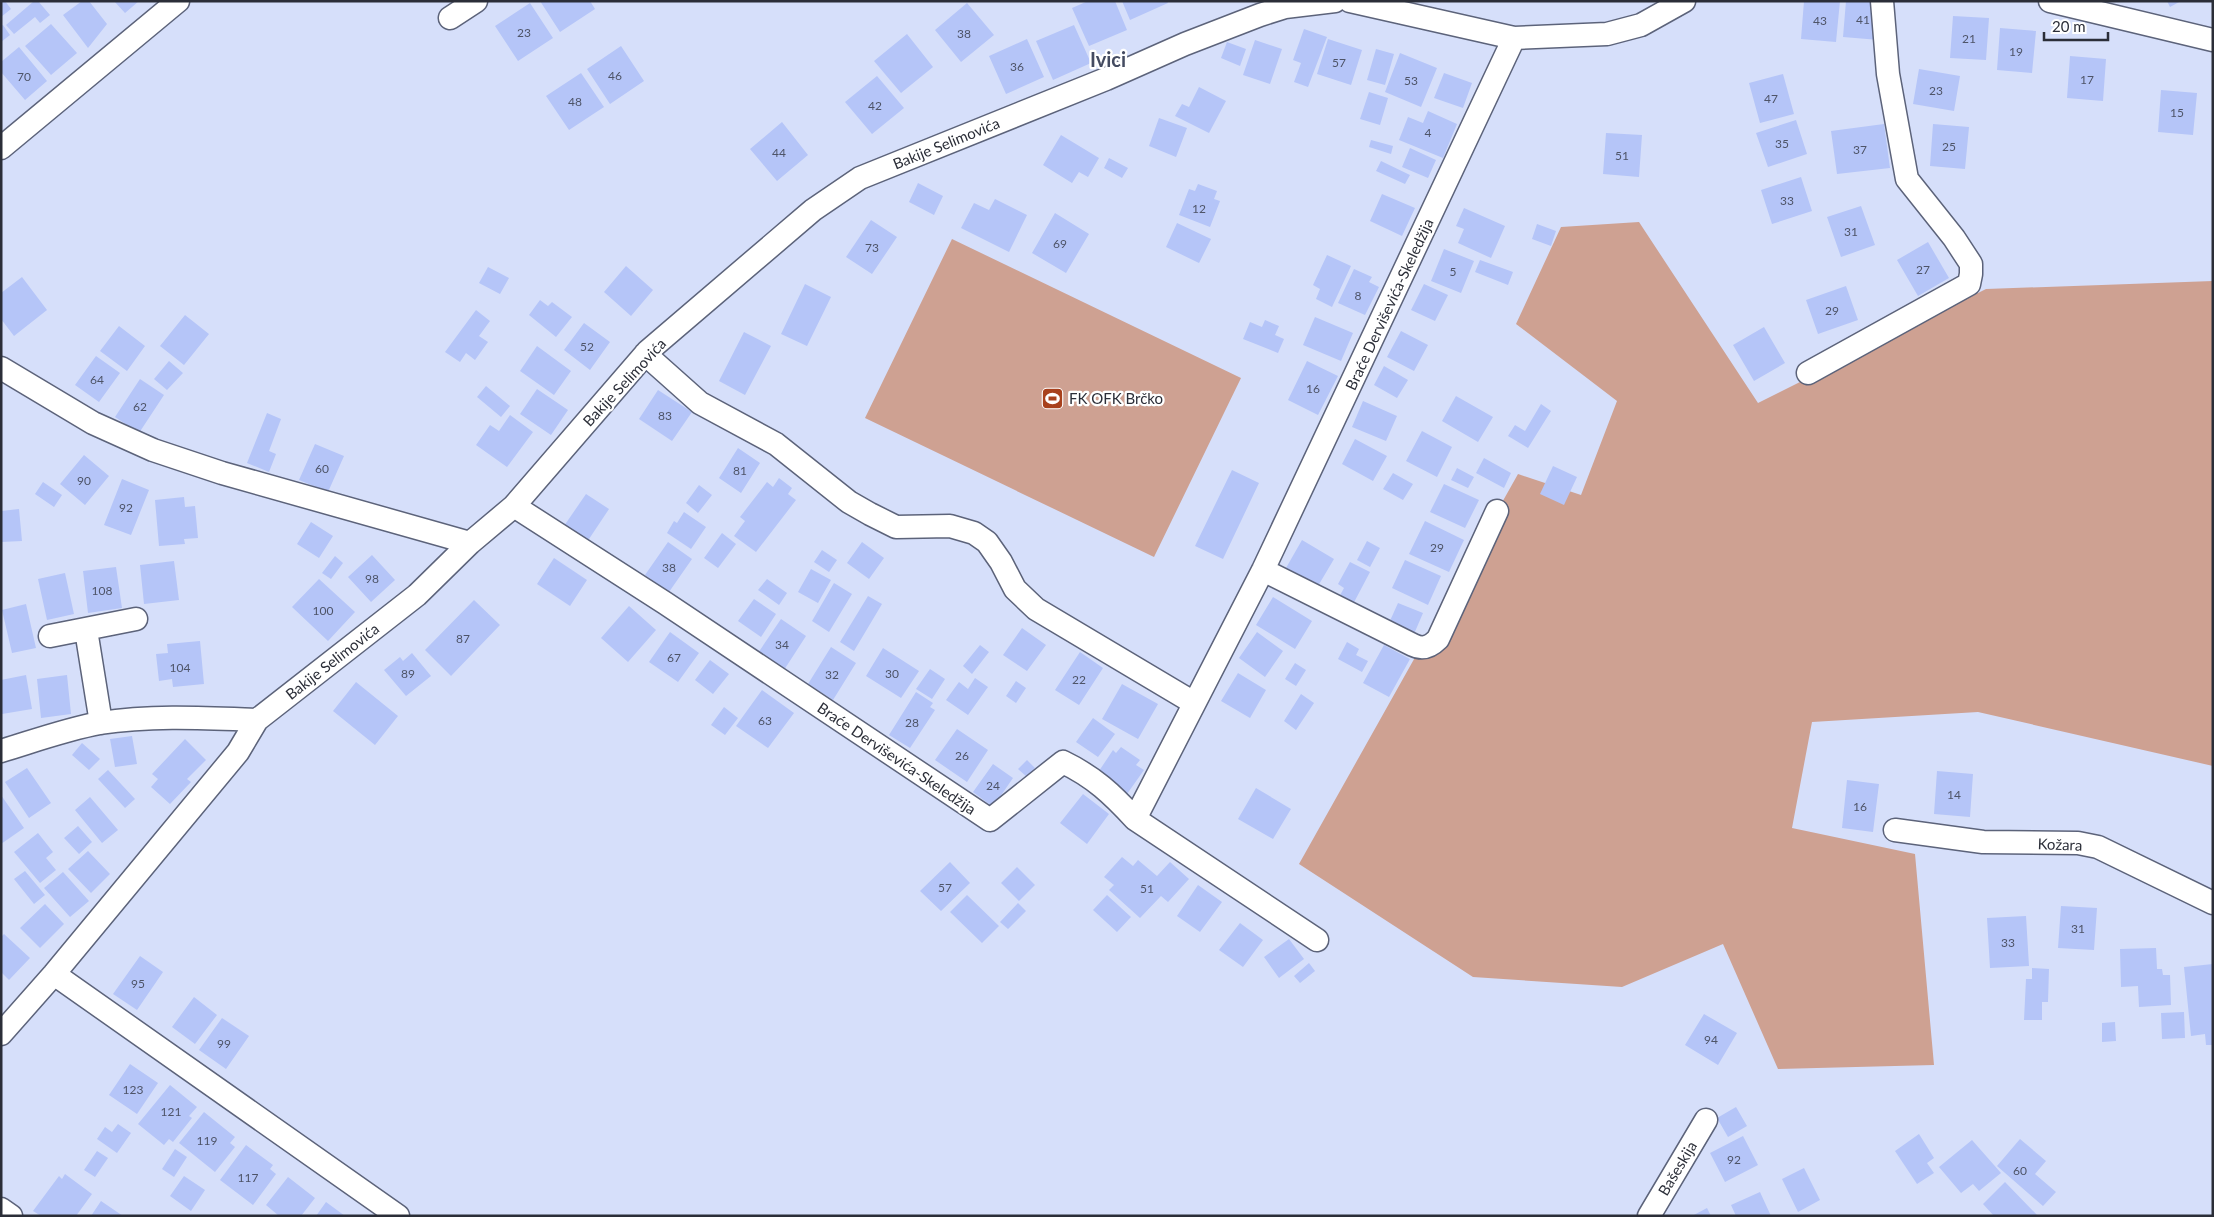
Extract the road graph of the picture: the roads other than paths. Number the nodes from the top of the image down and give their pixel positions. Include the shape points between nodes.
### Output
1 (178, 1) edge
2 (476, 1) edge
3 (1335, 1) edge
4 (1350, 1) edge
5 (1684, 1) edge
6 (1882, 1) edge
7 (2050, 1) edge
8 (450, 18) dead end
9 (1514, 38) junction
10 (2213, 40) edge
11 (1, 148) edge
12 (645, 354) junction
13 (1808, 373) dead end
14 (5, 378) edge
15 (514, 506) junction
16 (1497, 511) dead end
17 (470, 543) junction
18 (1263, 570) junction
19 (136, 619) dead end
20 (86, 630) junction
21 (50, 636) dead end
22 (1194, 703) junction
23 (257, 720) junction
24 (101, 723) junction
25 (1, 751) edge
26 (1135, 819) junction
27 (1895, 830) dead end
28 (2213, 903) edge
29 (1317, 940) dead end
30 (54, 974) junction
31 (1, 1034) edge
32 (1706, 1120) dead end
33 (1, 1209) edge
34 (11, 1216) edge
35 (398, 1216) edge
36 (1649, 1216) edge

1 - 11 street
2 - 8 street
3 - 12 street, Bakije Selimovića via 1285,7 1260,15 860,178 813,210
4 - 9 street
5 - 9 street via 1641,26 1608,34
6 - 13 street via 1888,74 1907,179 1954,238 1971,264 1972,274 1969,284
7 - 10 street
9 - 18 street, Braće Derviševića-Skeledžija
12 - 15 street, Bakije Selimovića
12 - 22 street via 700,403 776,444 849,502 870,514 896,527 950,526 974,533 987,542 1015,589 1036,610
14 - 17 street via 153,450 222,473
15 - 17 street, Bakije Selimovića
15 - 26 street, Braće Derviševića-Skeledžija via 990,820 1063,762 1085,772 1105,787
16 - 18 street via 1438,639 1425,648 1412,645
17 - 23 street, Bakije Selimovića via 417,594
18 - 22 street, Braće Derviševića-Skeledžija
19 - 20 street
20 - 21 street
20 - 24 street
22 - 26 street, Braće Derviševića-Skeledžija
23 - 24 street via 186,718
23 - 30 street via 238,752
24 - 25 street
26 - 29 street
27 - 28 street, Kožara via 1983,842 2078,843 2098,847
30 - 31 street
30 - 35 street
32 - 36 street, Bašeskija
33 - 34 street

